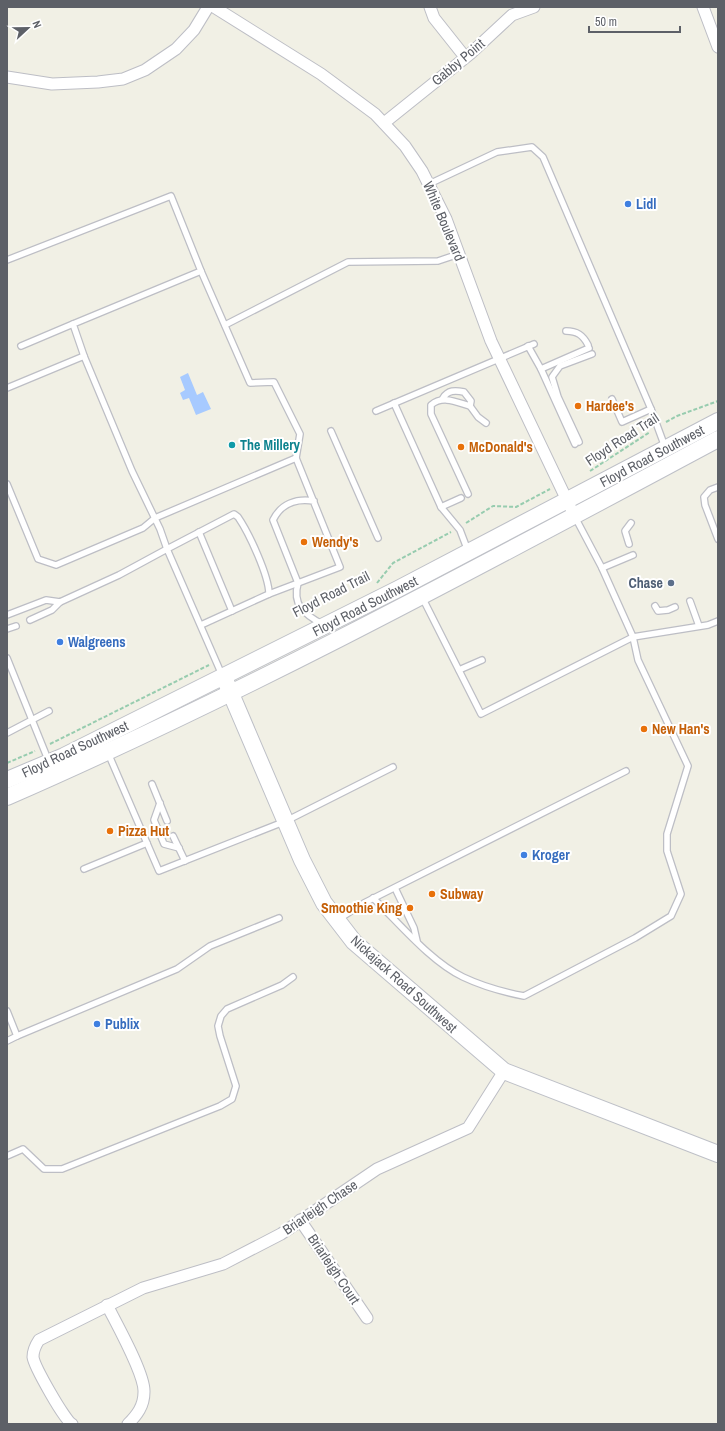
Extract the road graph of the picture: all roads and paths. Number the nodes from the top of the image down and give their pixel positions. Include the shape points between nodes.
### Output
1 (208, 7) edge
2 (214, 7) edge
3 (430, 7) edge
4 (534, 7) edge
5 (702, 7) edge
6 (718, 47) edge
7 (465, 57) junction
8 (7, 77) edge
9 (384, 123) junction
10 (429, 184) junction
11 (459, 254) junction
12 (7, 260) edge
13 (201, 271) junction
14 (73, 324) junction
15 (225, 325) junction
16 (566, 331) dead end
17 (21, 346) dead end
18 (592, 354) dead end
19 (84, 356) junction
20 (500, 359) junction
21 (540, 369) junction
22 (7, 388) edge
23 (443, 398) junction
24 (612, 399) dead end
25 (718, 401) edge
26 (394, 403) junction
27 (470, 406) junction
28 (651, 409) junction
29 (376, 411) dead end
30 (718, 421) edge
31 (486, 423) dead end
32 (658, 427) junction
33 (331, 431) dead end
34 (718, 439) edge
35 (666, 449) junction
36 (296, 458) junction
37 (587, 473) dead end
38 (7, 484) edge
39 (560, 484) junction
40 (718, 487) edge
41 (468, 494) dead end
42 (461, 498) dead end
43 (314, 501) junction
44 (442, 507) junction
45 (571, 508) junction
46 (155, 518) junction
47 (631, 523) dead end
48 (458, 528) junction
49 (199, 532) junction
50 (378, 538) dead end
51 (718, 539) edge
52 (628, 544) dead end
53 (167, 549) junction
54 (469, 553) junction
55 (633, 555) dead end
56 (602, 568) junction
57 (298, 582) junction
58 (376, 585) dead end
59 (269, 594) junction
60 (422, 596) junction
61 (690, 601) dead end
62 (60, 602) junction
63 (655, 606) dead end
64 (675, 607) dead end
65 (232, 610) junction
66 (7, 615) edge
67 (30, 620) dead end
68 (718, 621) edge
69 (201, 625) junction
70 (16, 626) dead end
71 (326, 626) junction
72 (699, 626) junction
73 (7, 629) edge
74 (633, 637) junction
75 (7, 658) edge
76 (482, 660) dead end
77 (217, 661) junction
78 (459, 670) junction
79 (223, 677) junction
80 (230, 692) junction
81 (49, 711) dead end
82 (32, 721) junction
83 (7, 733) edge
84 (108, 753) junction
85 (46, 755) junction
86 (7, 763) edge
87 (393, 768) dead end
88 (626, 771) dead end
89 (7, 780) edge
90 (152, 784) dead end
91 (7, 797) edge
92 (160, 803) junction
93 (167, 821) dead end
94 (286, 821) junction
95 (173, 836) dead end
96 (147, 843) junction
97 (179, 848) junction
98 (185, 861) junction
99 (84, 869) dead end
100 (395, 888) junction
101 (373, 898) junction
102 (279, 918) dead end
103 (338, 921) junction
104 (417, 941) junction
105 (292, 977) dead end
106 (7, 1011) edge
107 (17, 1036) junction
108 (7, 1041) edge
109 (504, 1071) junction
110 (718, 1154) edge
111 (7, 1156) edge
112 (300, 1220) junction
113 (107, 1304) junction
114 (367, 1318) dead end
115 (72, 1424) edge
116 (128, 1424) edge

1 - 8 street via 194,30 176,49 145,70 123,79 52,84
2 - 9 street, White Boulevard via 321,74
3 - 7 street via 434,18
4 - 7 street, Gabby Point via 512,16
5 - 6 street
7 - 9 street, Gabby Point
9 - 10 street, White Boulevard via 405,146
10 - 11 street, White Boulevard via 446,218
10 - 28 lane via 497,152 532,147 543,157
11 - 15 lane via 438,261 348,262
11 - 20 street, White Boulevard
12 - 13 lane via 171,196
13 - 14 lane
13 - 15 lane
14 - 17 lane
14 - 19 lane
15 - 36 lane via 250,383 274,382 300,434
16 - 21 lane via 581,334 589,346
18 - 21 lane via 560,366 552,377 577,443
19 - 22 lane
19 - 46 lane via 132,471
20 - 21 lane via 531,345
20 - 26 lane
20 - 39 street, White Boulevard
23 - 27 lane
23 - 27 lane via 456,390 464,392 471,401
23 - 41 lane via 436,400 431,406 431,414
24 - 28 lane via 622,422
25 - 32 path, Floyd Road Trail via 677,416
26 - 29 lane
26 - 44 lane
27 - 31 lane
28 - 32 lane
30 - 35 main road, Floyd Road Southwest
32 - 35 lane
32 - 37 path, Floyd Road Trail
33 - 50 lane
34 - 45 main road, Floyd Road Southwest
35 - 45 main road, Floyd Road Southwest
36 - 43 lane
36 - 46 lane
38 - 46 lane via 38,559 56,565 144,528
39 - 45 street, White Boulevard
39 - 48 path, Floyd Road Trail via 516,507 493,506
40 - 51 lane via 710,490 704,497
42 - 44 lane
43 - 57 lane via 340,567
43 - 57 lane via 301,499 278,509 273,520
44 - 48 lane
45 - 54 main road, Floyd Road Southwest
45 - 56 lane
45 - 60 main road, Floyd Road Southwest
46 - 53 lane
47 - 52 lane via 625,531
48 - 54 lane
48 - 58 path, Floyd Road Trail via 393,563
49 - 53 lane
49 - 59 lane via 234,514 238,517 262,569
49 - 65 lane
53 - 62 lane
53 - 69 lane
54 - 71 main road, Floyd Road Southwest
55 - 56 lane
56 - 74 lane
57 - 59 lane
57 - 71 lane via 295,594 304,612
59 - 65 lane
60 - 78 lane
60 - 80 main road, Floyd Road Southwest
61 - 72 lane
62 - 66 lane via 46,600
62 - 67 lane via 52,610
63 - 64 lane via 658,611
65 - 69 lane
68 - 72 lane
69 - 77 lane
70 - 73 lane
71 - 79 main road, Floyd Road Southwest
72 - 74 lane
74 - 78 lane via 481,714
74 - 104 lane via 638,660 688,766 667,834 667,850 681,894 671,916 524,996 506,993 462,976
75 - 82 lane
76 - 78 lane
77 - 79 lane
77 - 85 path via 102,719
79 - 80 main road, Nickajack Road Southwest
79 - 85 main road, Floyd Road Southwest
80 - 84 main road, Floyd Road Southwest
80 - 94 main road, Nickajack Road Southwest
81 - 82 lane
82 - 83 lane
82 - 85 lane
84 - 91 main road, Floyd Road Southwest
84 - 96 lane
85 - 86 path
85 - 89 main road, Floyd Road Southwest
87 - 94 lane
88 - 100 lane
90 - 92 lane
92 - 93 lane
92 - 97 lane via 154,820 164,844
94 - 98 lane
94 - 103 main road, Nickajack Road Southwest via 324,903
95 - 97 lane
96 - 98 lane via 159,871
96 - 99 lane
97 - 98 lane
100 - 101 lane
100 - 104 lane via 414,928
101 - 103 lane
101 - 104 lane
102 - 107 lane via 210,946 177,970
103 - 109 main road, Nickajack Road Southwest via 354,942
105 - 111 lane via 282,985 227,1009 221,1016 218,1026 220,1036 236,1086 232,1099 62,1169 44,1170 23,1149
106 - 107 lane
107 - 108 lane
109 - 110 main road, Nickajack Road Southwest
109 - 112 street, Briarleigh Chase via 468,1128 377,1169
112 - 113 street, Briarleigh Chase via 281,1234 223,1264 143,1288
112 - 114 street, Briarleigh Court
113 - 115 street, Briarleigh Chase via 39,1340 33,1349 33,1359 60,1409
113 - 116 street via 145,1390 137,1415

